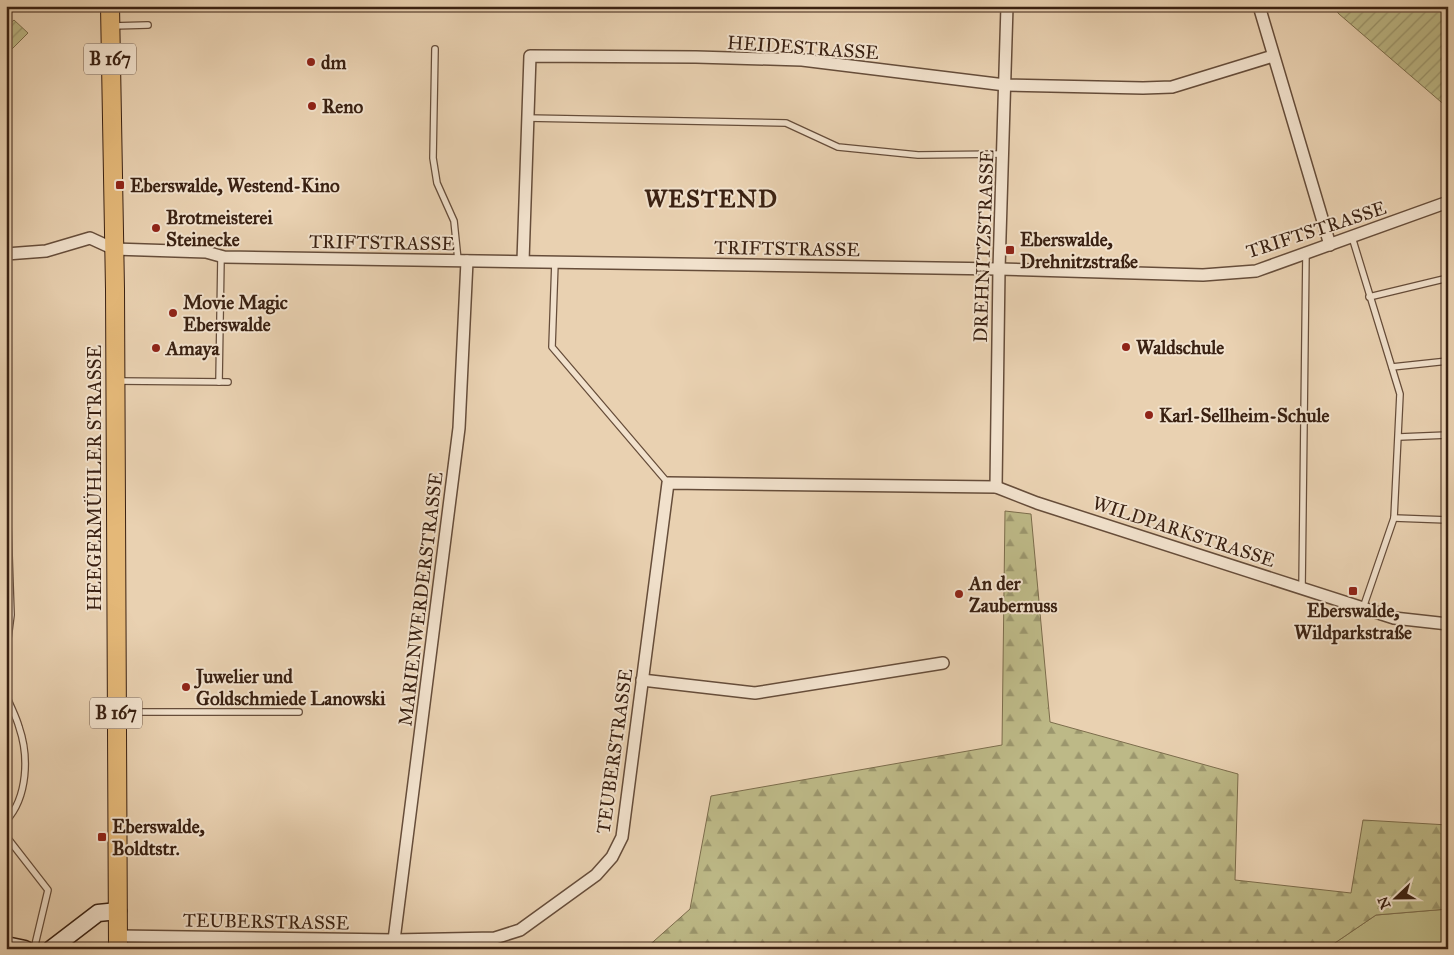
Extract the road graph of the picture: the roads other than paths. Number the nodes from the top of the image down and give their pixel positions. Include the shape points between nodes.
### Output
1 (110, 6) edge
2 (1007, 6) edge
3 (1259, 6) edge
4 (148, 25) dead end
5 (110, 26) junction
6 (435, 49) dead end
7 (1273, 56) junction
8 (1005, 85) junction
9 (526, 118) junction
10 (1004, 154) junction
11 (1448, 202) edge
12 (1352, 237) junction
13 (1330, 245) junction
14 (114, 249) junction
15 (1306, 253) junction
16 (6, 254) edge
17 (221, 257) junction
18 (463, 260) junction
19 (523, 261) junction
20 (555, 262) junction
21 (999, 268) junction
22 (1448, 278) edge
23 (1370, 297) junction
24 (1448, 361) edge
25 (1392, 367) junction
26 (115, 381) junction
27 (219, 382) junction
28 (228, 382) dead end
29 (1448, 435) edge
30 (1399, 437) junction
31 (6, 466) edge
32 (668, 483) junction
33 (996, 487) junction
34 (1394, 518) junction
35 (1448, 520) edge
36 (1302, 588) junction
37 (1363, 608) junction
38 (1448, 624) edge
39 (6, 654) edge
40 (943, 663) dead end
41 (642, 680) junction
42 (6, 694) edge
43 (116, 712) junction
44 (299, 712) dead end
45 (6, 821) edge
46 (6, 836) edge
47 (118, 911) junction
48 (394, 940) junction
49 (118, 942) edge
50 (6, 945) edge
51 (25, 949) edge
52 (34, 949) edge
53 (51, 949) edge

1 - 5 main road, HEEGERMÜHLER STRASSE / B 167
2 - 8 street, DREHNITZSTRASSE
3 - 7 street
4 - 5 lane
5 - 14 main road, HEEGERMÜHLER STRASSE / B 167
6 - 18 lane via 433,158 437,183 454,221
7 - 8 street, HEIDESTRASSE via 1172,87
7 - 13 street
8 - 9 street, HEIDESTRASSE via 802,60 530,56
8 - 10 street, DREHNITZSTRASSE
9 - 10 lane via 786,123 838,146 918,155
9 - 19 street, HEIDESTRASSE
10 - 21 street, DREHNITZSTRASSE
11 - 12 street, TRIFTSTRASSE
12 - 13 street, TRIFTSTRASSE
12 - 23 lane
13 - 15 street, TRIFTSTRASSE
14 - 16 street via 90,238 46,251
14 - 17 street, TRIFTSTRASSE via 206,252
14 - 26 main road, HEEGERMÜHLER STRASSE / B 167
15 - 21 street, TRIFTSTRASSE via 1256,271 1203,275
15 - 36 lane
17 - 18 street, TRIFTSTRASSE
17 - 27 lane
18 - 19 street, TRIFTSTRASSE
18 - 48 street, MARIENWERDERSTRASSE via 459,428
19 - 20 street, TRIFTSTRASSE
20 - 21 street, TRIFTSTRASSE
20 - 32 lane via 552,348
21 - 33 street, DREHNITZSTRASSE
22 - 23 lane
23 - 25 lane
24 - 25 lane
25 - 30 lane via 1400,394
26 - 27 lane
26 - 43 main road, HEEGERMÜHLER STRASSE / B 167
27 - 28 lane
29 - 30 lane
30 - 34 lane
31 - 39 lane via 11,615
32 - 33 street
32 - 41 street, TEUBERSTRASSE
33 - 36 street, WILDPARKSTRASSE
34 - 35 lane
34 - 37 lane
36 - 37 street, WILDPARKSTRASSE
37 - 38 street, WILDPARKSTRASSE via 1394,618
40 - 41 street via 755,693
41 - 48 street, TEUBERSTRASSE via 622,837 612,857 596,875 520,930 495,938
42 - 45 lane via 19,726 25,761 23,788
43 - 44 lane
43 - 47 main road, HEEGERMÜHLER STRASSE / B 167
46 - 52 lane via 48,890
47 - 49 main road, HEEGERMÜHLER STRASSE / B 167
47 - 53 main road via 98,914
48 - 49 street, TEUBERSTRASSE
50 - 51 main road

